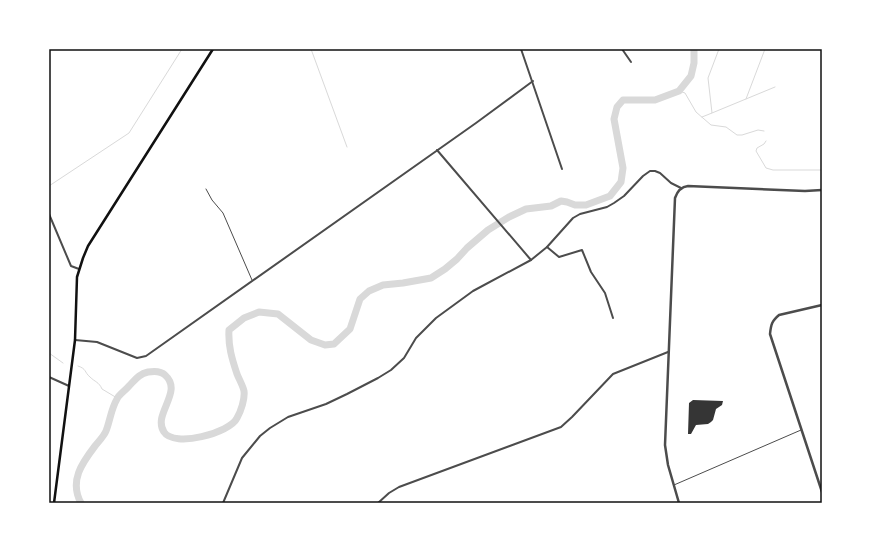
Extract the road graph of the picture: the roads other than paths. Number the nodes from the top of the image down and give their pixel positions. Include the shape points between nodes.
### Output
1 (213, 49) edge
2 (521, 49) edge
3 (622, 49) edge
4 (631, 62) dead end
5 (533, 81) junction
6 (437, 150) junction
7 (562, 169) dead end
8 (681, 188) junction
9 (206, 189) dead end
10 (822, 190) edge
11 (49, 214) edge
12 (547, 247) junction
13 (531, 260) junction
14 (79, 269) junction
15 (253, 281) junction
16 (822, 305) edge
17 (613, 318) dead end
18 (75, 340) junction
19 (669, 352) junction
20 (49, 377) edge
21 (69, 386) junction
22 (802, 430) junction
23 (674, 486) junction
24 (822, 492) edge
25 (54, 503) edge
26 (223, 503) edge
27 (378, 503) edge
28 (679, 503) edge

1 - 14 main road via 88,246
2 - 5 street
3 - 4 street
5 - 6 street
5 - 7 street
6 - 13 street
6 - 15 street
8 - 10 street via 688,186
8 - 12 street via 660,173 648,172 614,203 573,218
8 - 19 street via 675,198
9 - 15 lane via 222,213
11 - 14 street via 71,266
12 - 13 street
12 - 17 street via 559,257 582,250 591,272 606,293
13 - 26 street via 449,307 416,338 398,364 378,378 326,404 288,417 270,428 242,458
14 - 18 main road via 76,285
15 - 18 street via 146,356 137,358 97,342
16 - 22 street via 779,315 771,324 770,334
18 - 21 main road
19 - 23 street via 666,445
19 - 27 street via 614,374 561,427 399,487
20 - 21 street
21 - 25 main road
22 - 23 lane
22 - 24 street
23 - 28 street

